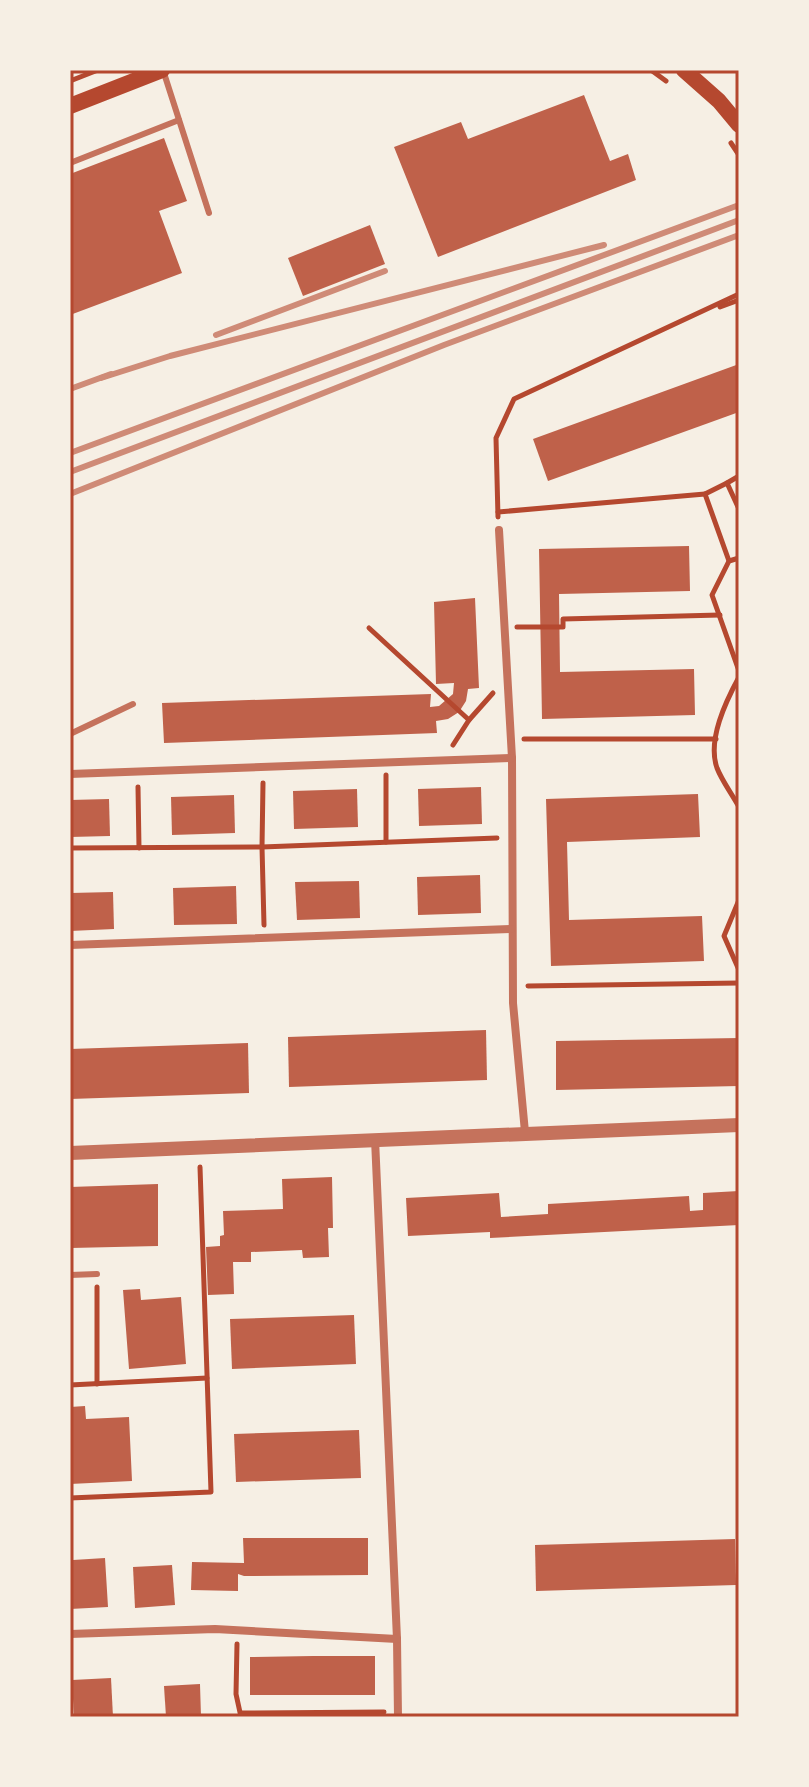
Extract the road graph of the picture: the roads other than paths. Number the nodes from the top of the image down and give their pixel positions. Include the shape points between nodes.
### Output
1 (162, 70) edge
2 (684, 70) edge
3 (70, 106) edge
4 (179, 120) junction
5 (739, 125) edge
6 (70, 163) edge
7 (209, 213) dead end
8 (499, 530) road end
9 (133, 704) dead end
10 (70, 734) edge
11 (512, 758) junction
12 (70, 774) edge
13 (511, 929) junction
14 (70, 945) edge
15 (739, 1125) edge
16 (525, 1132) junction
17 (375, 1139) junction
18 (70, 1153) edge
19 (97, 1274) road end
20 (70, 1275) edge
21 (70, 1634) edge
22 (397, 1639) junction
23 (398, 1715) edge

1 - 3 main road
1 - 4 lane
2 - 5 main road
4 - 6 lane
4 - 7 lane
8 - 11 street
9 - 10 lane
11 - 12 street
11 - 13 street
13 - 14 street
13 - 16 street
15 - 16 street
16 - 17 street
17 - 18 street
17 - 22 street
19 - 20 lane
21 - 22 street via 237,1631
22 - 23 street

